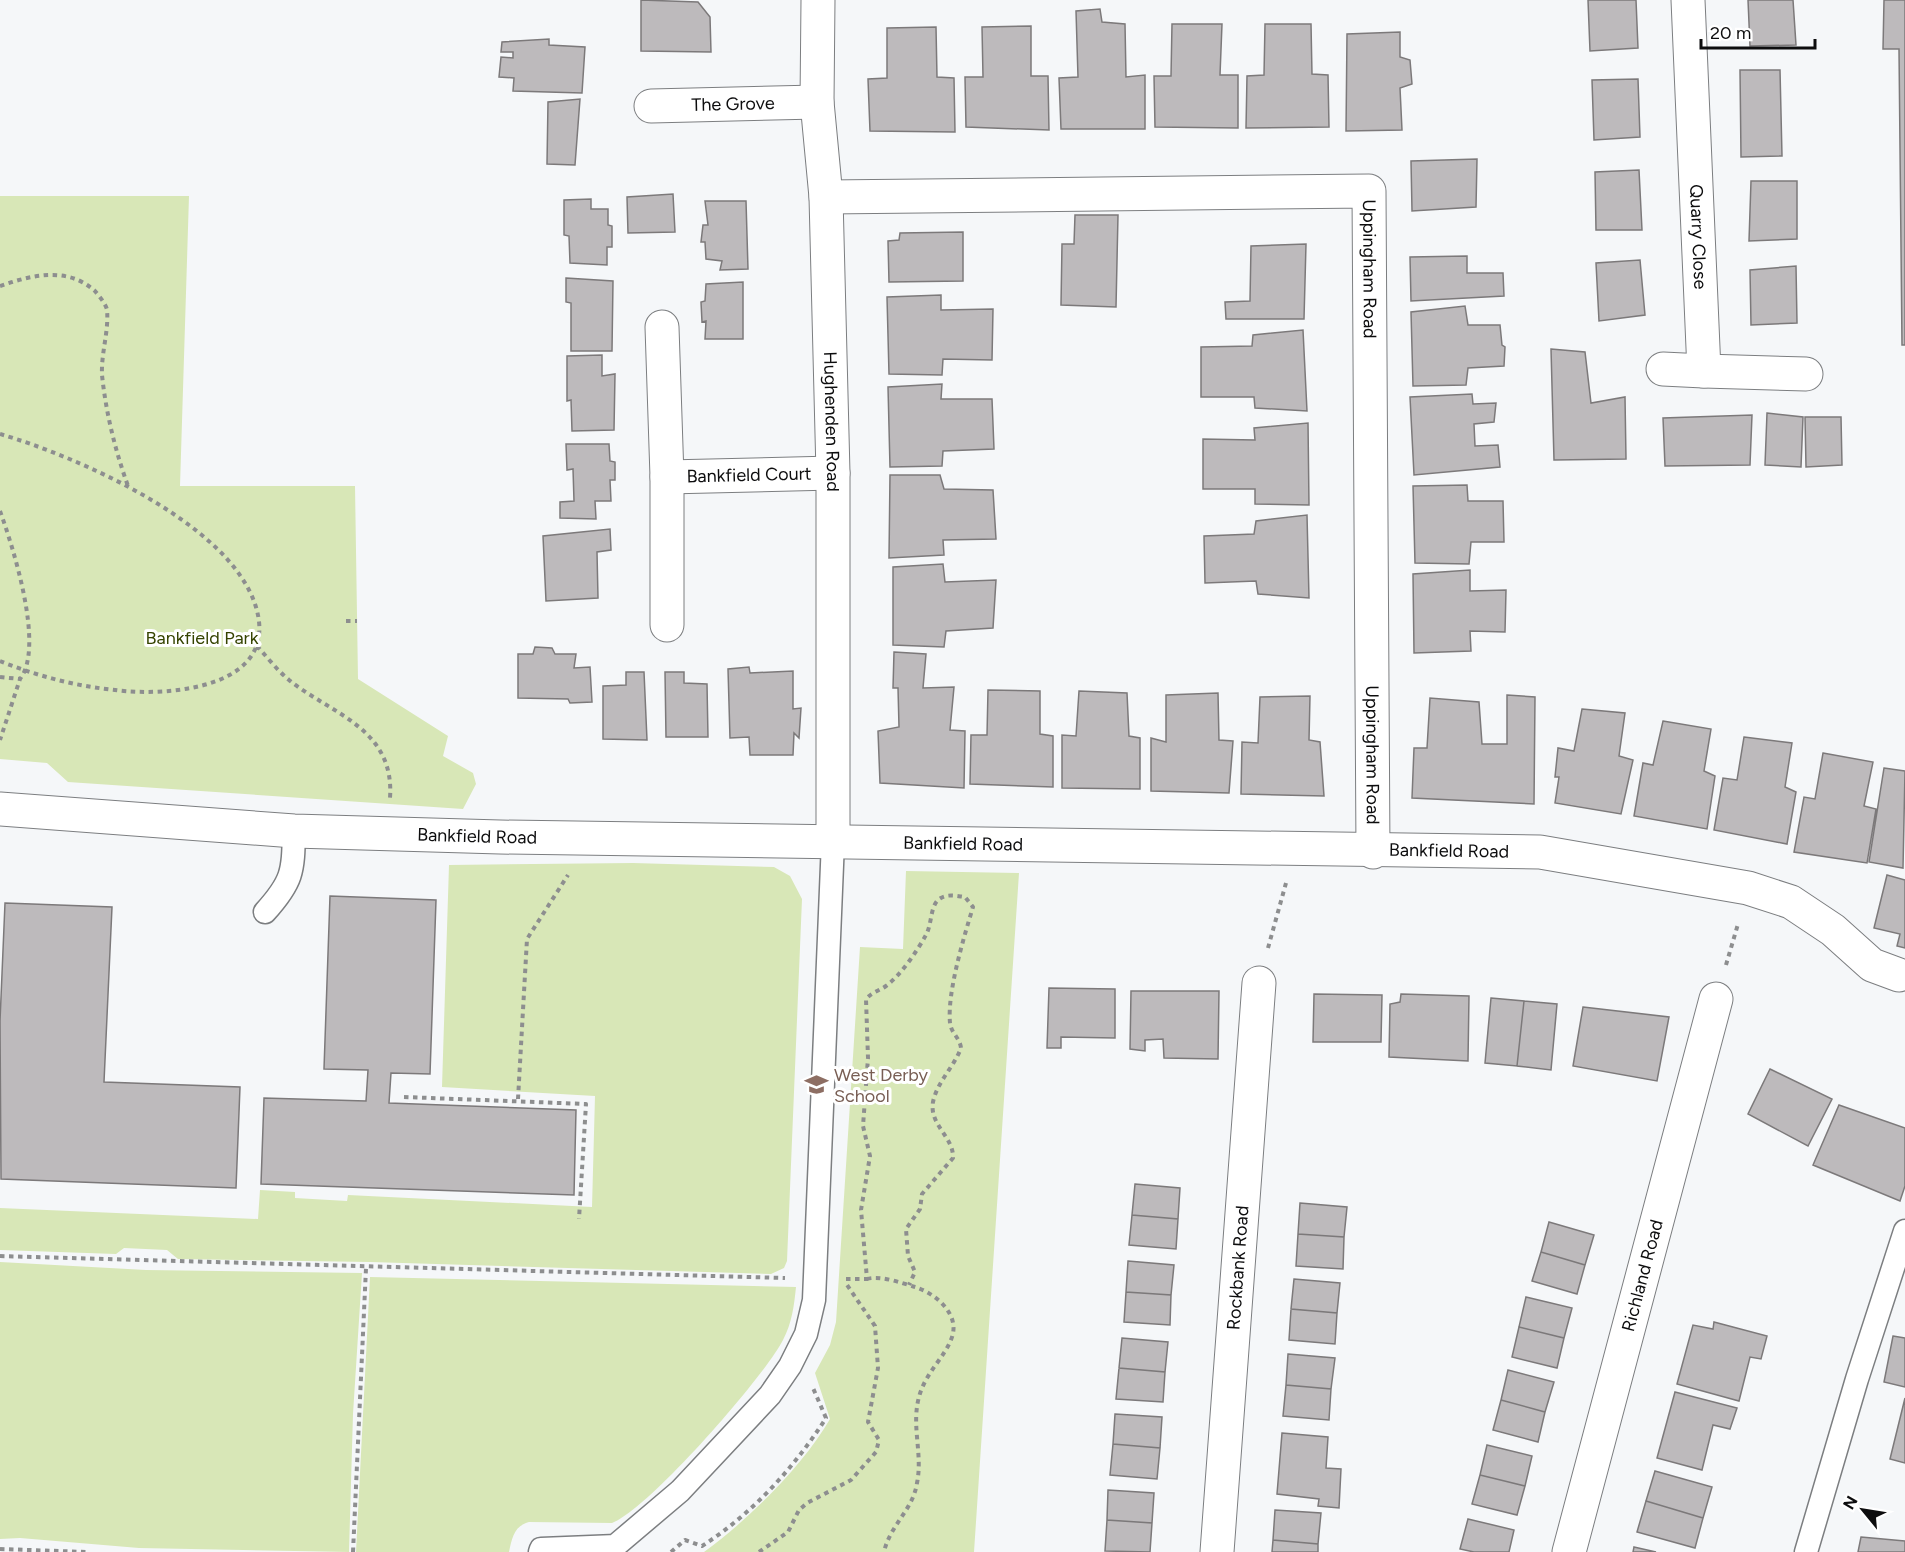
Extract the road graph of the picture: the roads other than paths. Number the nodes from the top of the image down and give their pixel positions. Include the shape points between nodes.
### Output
1 (818, 0) edge
2 (1688, 0) edge
3 (817, 102) junction
4 (651, 106) dead end
5 (826, 197) junction
6 (662, 327) dead end
7 (1663, 369) dead end
8 (1704, 371) junction
9 (1806, 374) dead end
10 (833, 473) junction
11 (667, 477) junction
12 (667, 625) dead end
13 (0, 809) edge
14 (294, 831) junction
15 (833, 841) junction
16 (1373, 852) junction
17 (265, 912) dead end
18 (1899, 975) dead end
19 (1259, 983) road end
20 (1716, 999) road end
21 (1905, 1231) edge
22 (612, 1549) edge
23 (540, 1552) edge
24 (1217, 1552) edge
25 (1569, 1552) edge
26 (1806, 1552) edge

1 - 3 street, Hughenden Road
2 - 8 street, Quarry Close
3 - 4 street, The Grove
3 - 5 street, Hughenden Road
5 - 10 street, Hughenden Road
5 - 16 street, Uppingham Road via 1369,191
6 - 11 street, Bankfield Court
7 - 8 street
8 - 9 street
10 - 11 street, Bankfield Court
10 - 15 street, Hughenden Road
11 - 12 street, Bankfield Court
13 - 14 street, Bankfield Road
14 - 15 street, Bankfield Road
14 - 17 lane via 293,871 284,891
15 - 16 street, Bankfield Road
15 - 22 lane via 814,1300 806,1334 770,1395 754,1413 680,1491
16 - 18 street, Bankfield Road via 1540,852 1748,888 1799,906 1872,965
19 - 24 street, Rockbank Road
20 - 25 street, Richland Road
21 - 26 lane
22 - 23 lane

